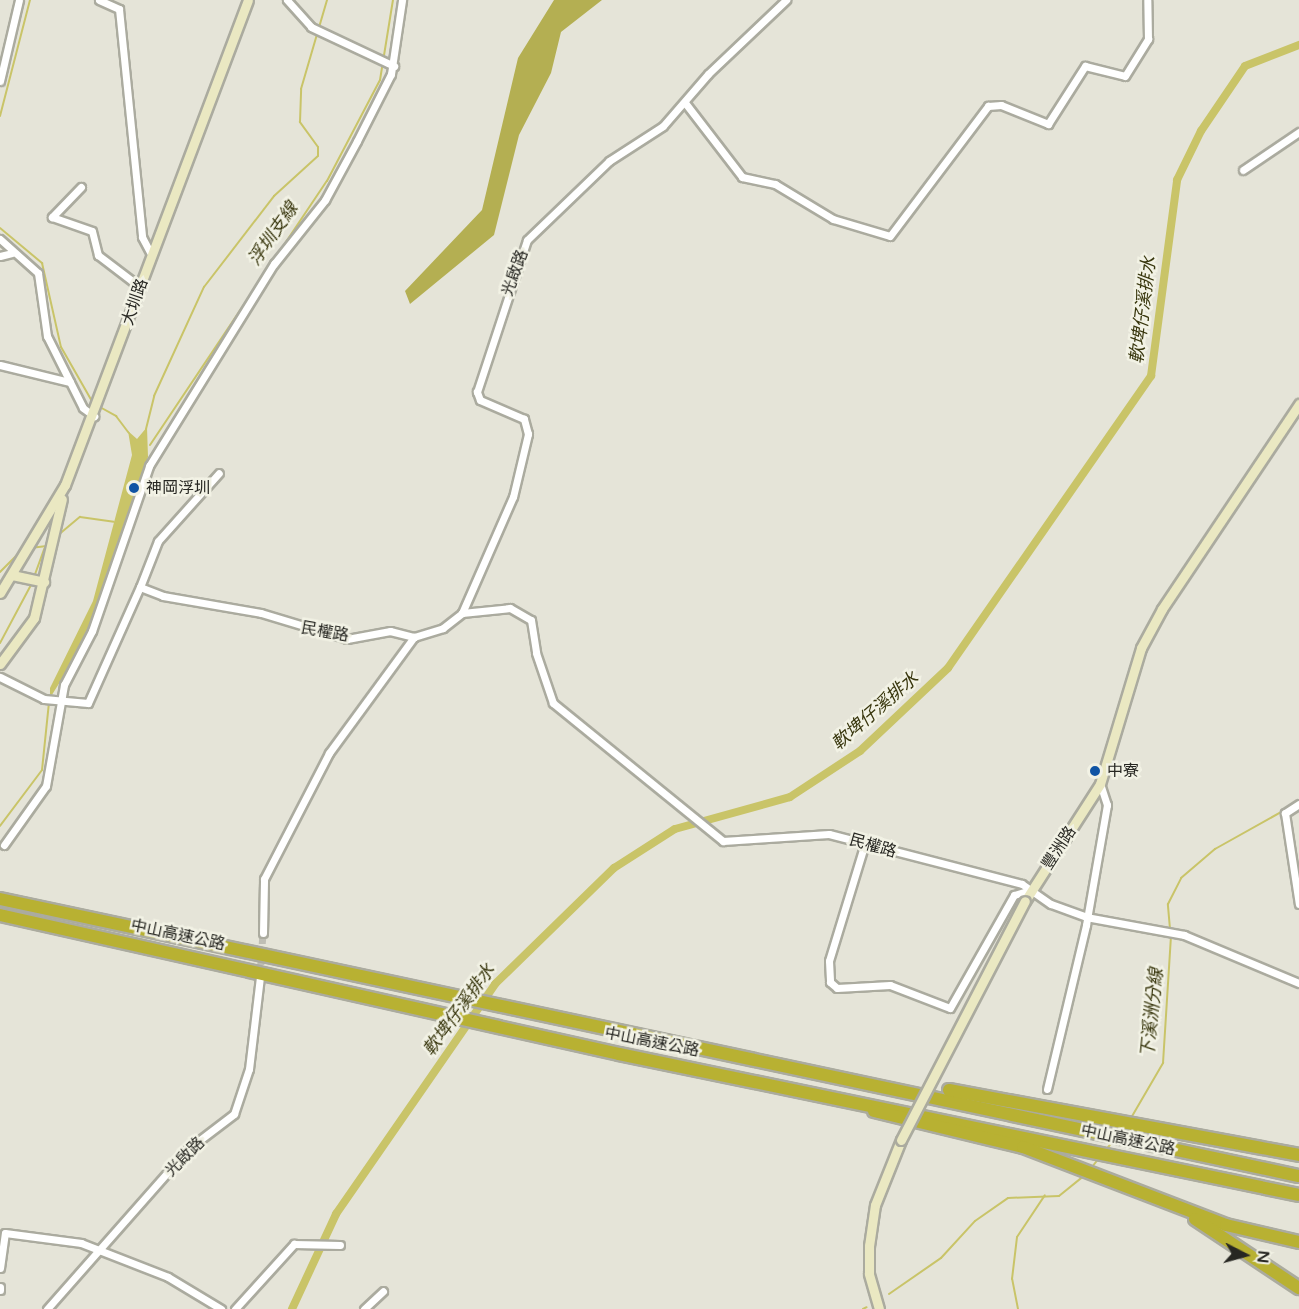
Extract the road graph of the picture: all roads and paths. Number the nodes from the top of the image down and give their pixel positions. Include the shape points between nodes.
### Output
1 (19, 0) edge
2 (99, 0) edge
3 (248, 0) edge
4 (286, 0) edge
5 (402, 0) edge
6 (786, 0) edge
7 (1147, 0) edge
8 (394, 66) junction
9 (0, 81) edge
10 (686, 104) junction
11 (1299, 132) edge
12 (1243, 170) dead end
13 (81, 187) dead end
14 (0, 239) edge
15 (12, 253) junction
16 (152, 254) junction
17 (0, 256) edge
18 (140, 287) junction
19 (0, 365) edge
20 (70, 382) junction
21 (1299, 404) edge
22 (95, 414) junction
23 (219, 473) dead end
24 (65, 485) junction
25 (12, 575) junction
26 (38, 579) junction
27 (140, 587) junction
28 (0, 593) edge
29 (462, 613) junction
30 (414, 637) junction
31 (0, 664) edge
32 (0, 677) edge
33 (57, 701) junction
34 (1101, 784) junction
35 (1299, 804) edge
36 (865, 843) junction
37 (4, 844) dead end
38 (1030, 890) junction
39 (0, 899) edge
40 (1299, 904) edge
41 (0, 915) edge
42 (1086, 918) junction
43 (263, 933) tunnel mouth
44 (260, 977) tunnel mouth
45 (1299, 983) edge
46 (796, 1087) junction
47 (1047, 1089) dead end
48 (1135, 1134) junction
49 (1253, 1149) junction
50 (1299, 1149) edge
51 (1299, 1155) edge
52 (1299, 1176) edge
53 (1299, 1195) edge
54 (1227, 1231) junction
55 (1299, 1242) edge
56 (340, 1245) dead end
57 (101, 1252) junction
58 (0, 1268) edge
59 (1299, 1288) edge
60 (383, 1291) dead end
61 (47, 1309) edge
62 (220, 1309) edge
63 (235, 1309) edge
64 (364, 1309) edge
65 (879, 1309) edge

1 - 9 street
2 - 16 street via 119,9 142,237
3 - 16 street, 大圳路
4 - 8 street via 316,29
5 - 8 street
6 - 10 street, 光啟路 via 708,74
7 - 10 street via 1148,39 1125,76 1085,66 1048,124 1001,105 988,106 890,236 845,224 775,184 742,177
8 - 33 street via 325,200 274,264 151,461 92,631
10 - 29 street, 光啟路 via 536,225 520,255 477,392 480,400 524,419 528,434 513,497
11 - 12 street
13 - 18 street via 52,217 92,231 98,255
14 - 15 street
15 - 17 street
15 - 20 street via 38,273 47,336
16 - 18 street, 大圳路
18 - 22 street, 大圳路
19 - 20 street
20 - 22 street via 83,408
21 - 34 street, 豐洲路 via 1141,648
22 - 24 street, 大圳路
23 - 27 street via 158,541
24 - 25 street, 大圳路
24 - 26 street via 53,540
25 - 26 street
25 - 28 street, 大圳路
26 - 31 street via 34,618
27 - 30 street, 民權路 via 163,596 261,613 294,627 347,639 390,631
27 - 33 street via 88,703
29 - 30 street, 民權路 via 443,628
29 - 36 street, 民權路 via 524,612 531,620 536,654 553,703 723,841 829,834
30 - 43 street via 324,763 264,879
32 - 33 street via 44,699
33 - 37 street via 46,786
34 - 38 street, 豐洲路
34 - 42 street via 1107,805
35 - 40 street via 1285,813
36 - 38 street, 民權路
36 - 38 street via 829,961 830,982 837,988 896,986 950,1008 1014,895
38 - 42 street, 民權路
38 - 65 street, 豐洲路, bridge via 901,1140 875,1205 869,1273
39 - 48 highway, 中山高速公路 via 450,993 622,1034 771,1059
41 - 46 highway, 中山高速公路 via 504,1028
42 - 45 street, 民權路 via 1184,935
42 - 47 street
44 - 57 street, 光啟路 via 249,1069 234,1114 188,1149
46 - 53 highway, 中山高速公路
46 - 54 highway via 1077,1165
48 - 49 highway
48 - 52 highway, 中山高速公路
49 - 50 highway
49 - 51 highway
54 - 55 highway
54 - 59 highway
56 - 63 street via 294,1244
57 - 58 street via 81,1243 5,1233
57 - 61 street, 光啟路
57 - 62 street via 168,1277
60 - 64 street

